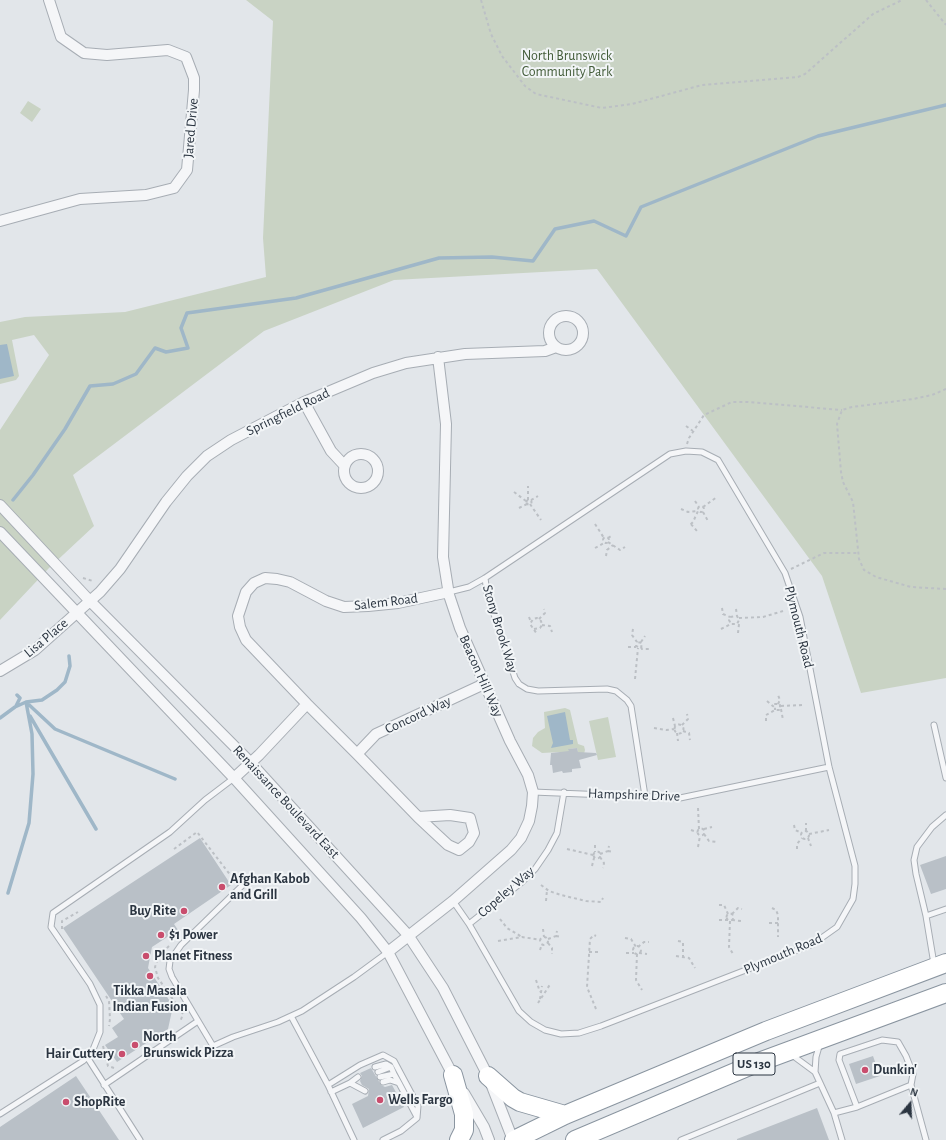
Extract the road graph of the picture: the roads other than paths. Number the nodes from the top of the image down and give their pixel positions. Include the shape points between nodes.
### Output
1 (49, 0) edge
2 (0, 221) edge
3 (556, 347) dead end
4 (438, 357) junction
5 (304, 402) junction
6 (718, 460) joint
7 (344, 465) dead end
8 (0, 505) edge
9 (0, 532) edge
10 (485, 578) junction
11 (449, 592) junction
12 (89, 600) junction
13 (76, 612) junction
14 (0, 672) edge
15 (484, 684) junction
16 (307, 704) junction
17 (934, 725) dead end
18 (357, 754) junction
19 (251, 763) junction
20 (829, 767) junction
21 (234, 778) junction
22 (946, 778) edge
23 (533, 792) junction
24 (564, 792) junction
25 (645, 796) junction
26 (946, 815) edge
27 (418, 817) junction
28 (251, 877) dead end
29 (453, 900) junction
30 (946, 909) edge
31 (926, 916) junction
32 (469, 924) junction
33 (408, 935) junction
34 (388, 952) junction
35 (940, 966) edge
36 (946, 993) edge
37 (291, 1016) junction
38 (198, 1021) junction
39 (822, 1038) junction
40 (784, 1052) junction
41 (87, 1057) junction
42 (815, 1072) junction
43 (379, 1074) junction
44 (394, 1074) junction
45 (453, 1075) junction
46 (488, 1076) junction
47 (350, 1082) junction
48 (399, 1083) junction
49 (820, 1083) junction
50 (104, 1085) junction
51 (328, 1085) junction
52 (911, 1086) junction
53 (365, 1091) dead end
54 (331, 1092) junction
55 (857, 1107) junction
56 (834, 1113) junction
57 (0, 1114) edge
58 (565, 1115) junction
59 (417, 1118) junction
60 (580, 1139) edge
61 (140, 1140) edge
62 (354, 1140) edge
63 (383, 1140) edge
64 (459, 1140) edge
65 (489, 1140) edge
66 (514, 1140) edge
67 (681, 1140) edge
68 (842, 1140) edge
69 (926, 1140) edge

1 - 2 street, Jared Drive via 61,38 84,53 108,55 168,50 186,57 194,78 187,170 174,188 146,195 80,199
3 - 4 street, Springfield Road via 530,353
4 - 5 street, Springfield Road via 373,373
4 - 11 street, Beacon Hill Way via 446,424 443,557
5 - 7 street via 331,451
5 - 12 street, Springfield Road via 231,440 207,456 166,502 120,569
6 - 10 lane, Salem Road via 702,452 670,454
6 - 20 lane, Plymouth Road via 785,573 800,617
8 - 12 street, Renaissance Boulevard East
9 - 13 street, Renaissance Boulevard East
10 - 11 lane, Salem Road via 469,587
10 - 25 lane, Stony Brook Way via 487,593 510,663 520,684 526,689 538,691 607,689 616,691 627,700 631,706
11 - 15 street, Beacon Hill Way via 460,628
11 - 16 street, Salem Road via 398,603 344,607 326,601 290,582 265,578 254,583 246,592 241,604 238,616 240,627 246,640
12 - 13 street, Lisa Place
12 - 19 street, Renaissance Boulevard East
13 - 14 street, Lisa Place via 35,650
13 - 21 street, Renaissance Boulevard East
15 - 18 street, Concord Way via 376,734
15 - 23 street, Beacon Hill Way via 528,776
16 - 18 street, Salem Road
16 - 19 street
17 - 22 lane
18 - 27 street, Salem Road
19 - 21 street
19 - 33 street, Renaissance Boulevard East
20 - 25 lane, Hampshire Drive via 680,798
20 - 32 lane, Plymouth Road via 855,866 855,884 853,899 837,926 813,944 601,1026 579,1033 561,1034 544,1030 519,1011
21 - 34 street, Renaissance Boulevard East via 361,918
21 - 41 lane via 170,832 53,913 51,927 90,984 100,1005 100,1032 92,1052
23 - 24 lane, Hampshire Drive
23 - 29 street, Beacon Hill Way via 529,821 521,838 511,850
24 - 25 lane, Hampshire Drive
24 - 32 lane, Copeley Way via 557,833 535,869
26 - 31 lane via 932,827 917,846 914,860
27 - 27 street, Salem Road via 448,844 459,850 469,842 474,833 470,818 450,814
28 - 38 lane via 181,945 170,960 169,969 172,977
29 - 32 lane, Plymouth Road
29 - 33 street, Beacon Hill Way
30 - 31 lane
31 - 35 lane
33 - 34 street, Beacon Hill Way
33 - 46 street, Renaissance Boulevard East via 443,988
34 - 37 lane via 350,980
34 - 45 street, Renaissance Boulevard East
35 - 58 highway, US 130 via 766,1031
36 - 39 highway, US 130
37 - 38 lane via 213,1046
37 - 51 lane
38 - 50 lane
39 - 40 highway, US 130
39 - 42 lane via 816,1057
40 - 42 lane
40 - 60 highway, US 130
41 - 50 lane
41 - 57 lane
42 - 49 lane
43 - 44 lane
43 - 44 lane via 391,1067
43 - 48 lane
44 - 48 lane
45 - 64 highway via 464,1114 464,1130
45 - 65 street, Renaissance Boulevard East
46 - 58 highway via 520,1102
46 - 66 street, Renaissance Boulevard East
47 - 47 lane via 360,1080
47 - 53 lane
47 - 54 lane
48 - 59 lane
49 - 56 lane
49 - 67 lane
50 - 61 lane
51 - 54 lane
51 - 59 lane via 382,1055 394,1062 418,1106
52 - 55 lane
52 - 55 lane via 913,1074 898,1042 882,1040 840,1054 839,1060
52 - 69 lane
54 - 62 lane
55 - 56 lane
56 - 68 lane
58 - 66 highway, US 130
59 - 63 lane via 401,1132

